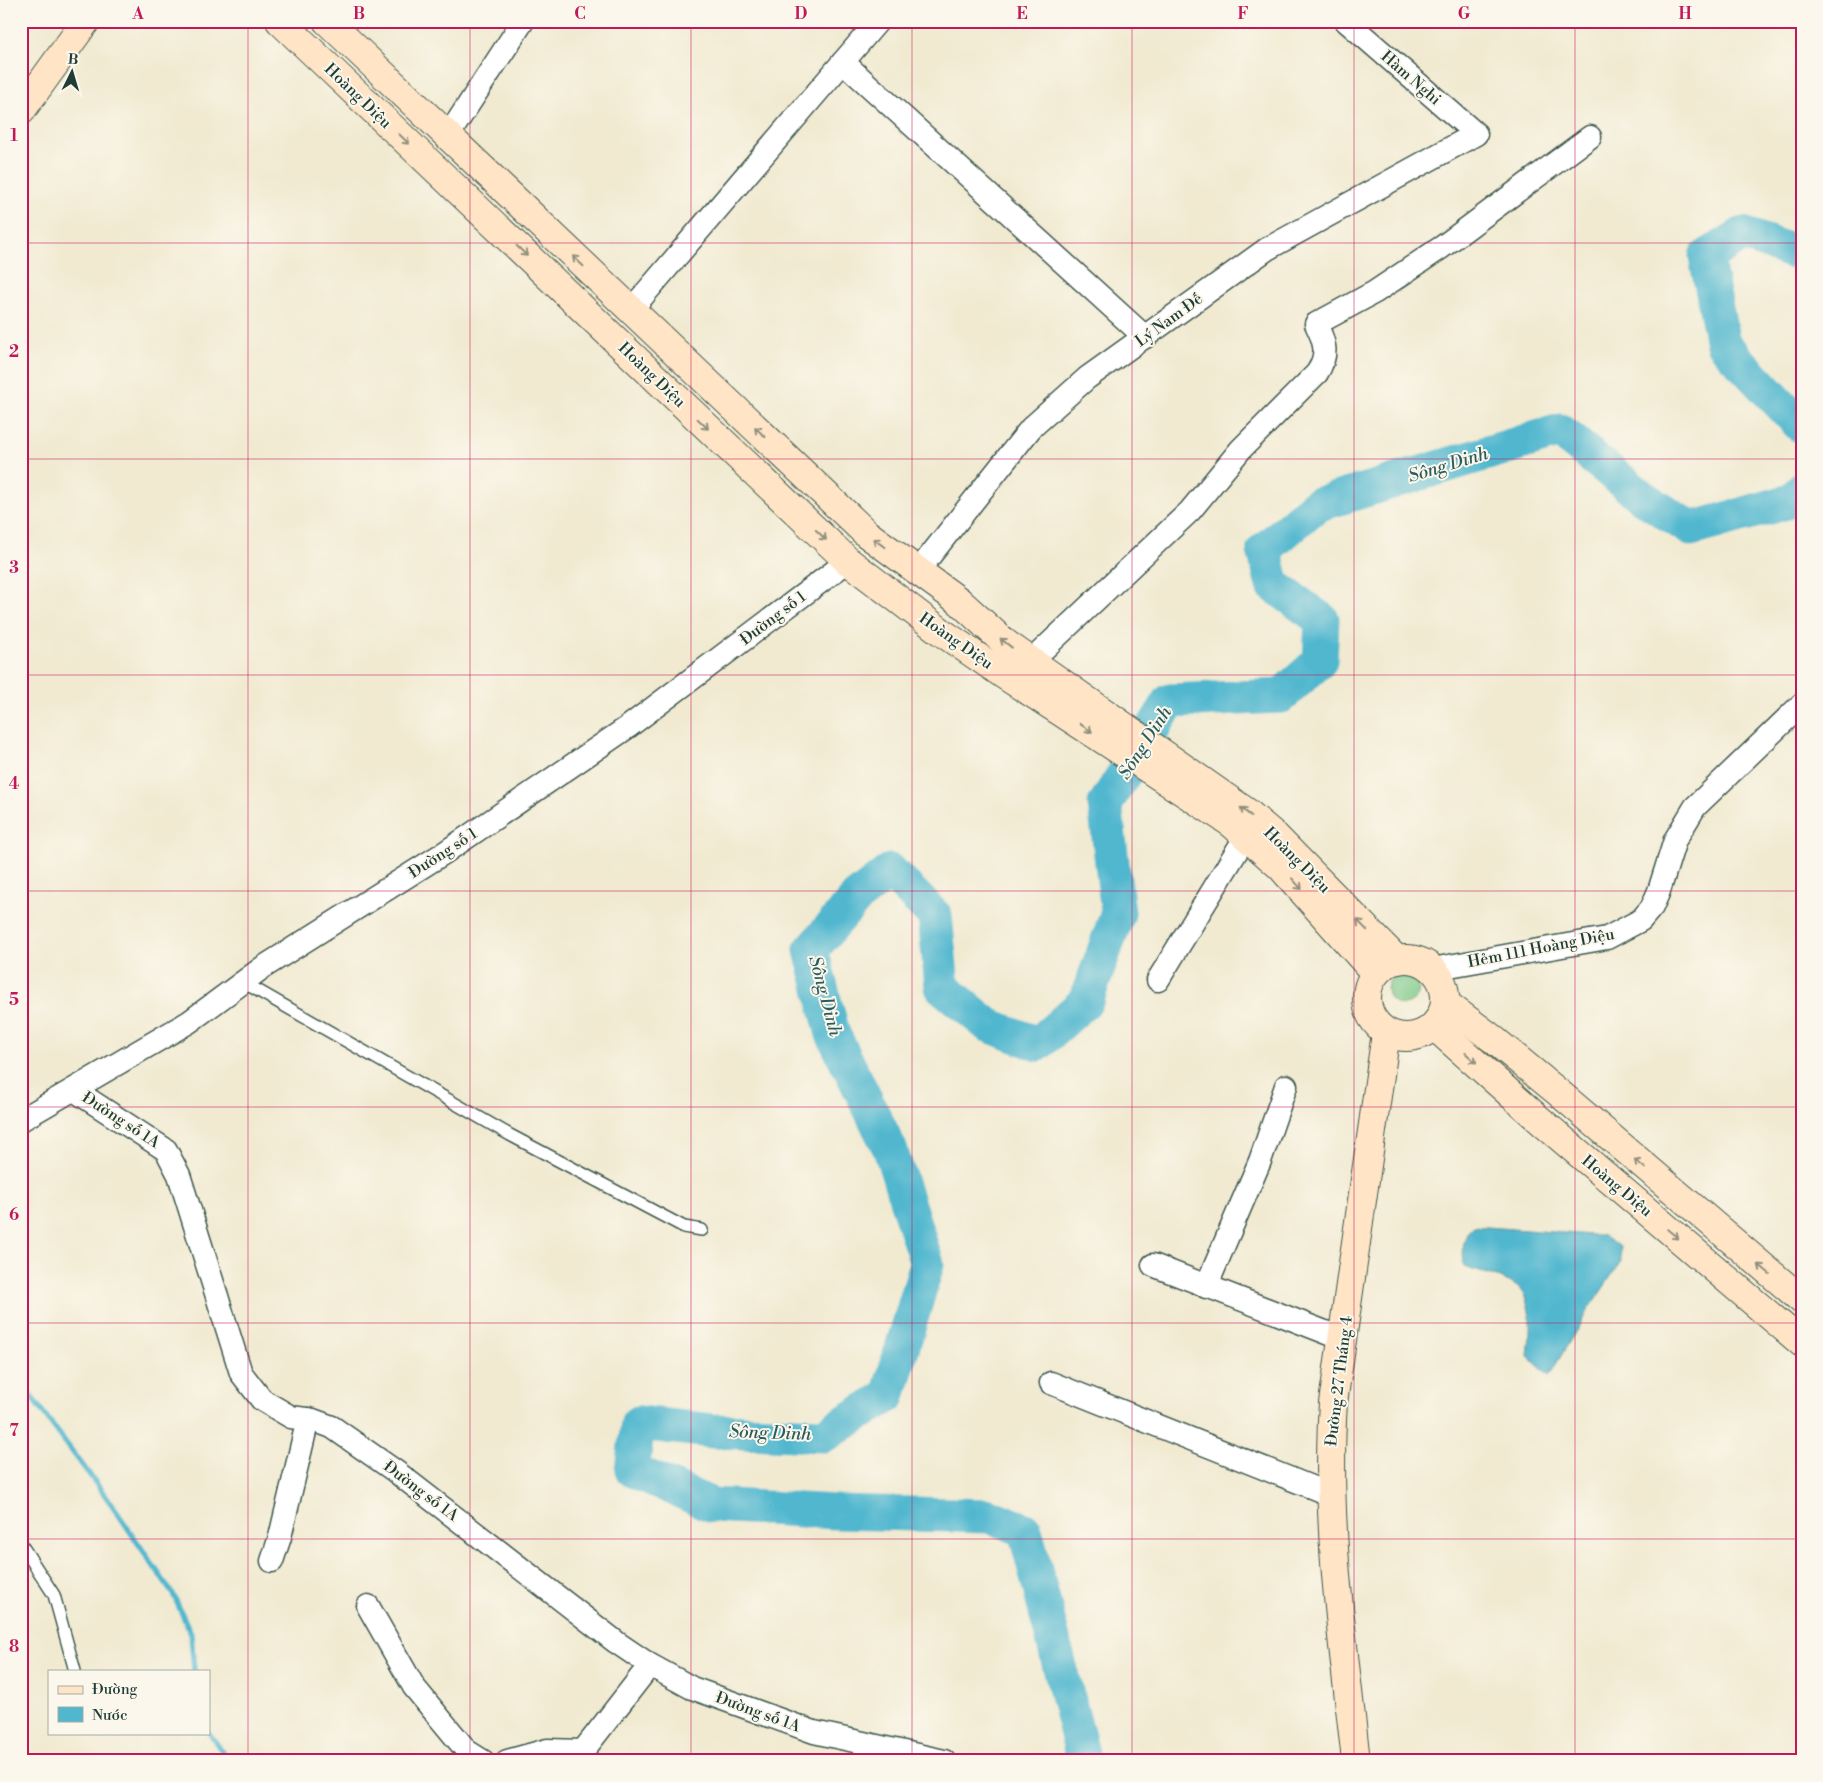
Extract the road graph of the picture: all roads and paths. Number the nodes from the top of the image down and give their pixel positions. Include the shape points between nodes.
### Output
1 (86, 21) edge
2 (280, 21) edge
3 (327, 21) edge
4 (523, 21) edge
5 (878, 21) edge
6 (1346, 21) edge
7 (843, 62) junction
8 (21, 111) edge
9 (1476, 134) joint
10 (448, 136) junction
11 (1590, 137) dead end
12 (609, 290) junction
13 (631, 310) junction
14 (587, 313) junction
15 (1145, 337) junction
16 (848, 562) junction
17 (918, 572) junction
18 (1031, 661) junction
19 (1053, 691) junction
20 (1802, 704) edge
21 (1184, 779) junction
22 (1246, 836) junction
23 (1386, 966) junction
24 (1432, 969) junction
25 (1158, 980) dead end
26 (243, 982) junction
27 (1440, 1015) junction
28 (1386, 1033) junction
29 (1286, 1086) dead end
30 (74, 1090) junction
31 (21, 1120) edge
32 (702, 1230) dead end
33 (1153, 1265) dead end
34 (1206, 1287) junction
35 (1802, 1300) edge
36 (1343, 1339) junction
37 (1802, 1343) edge
38 (1052, 1383) dead end
39 (308, 1419) junction
40 (1331, 1494) junction
41 (21, 1544) edge
42 (272, 1560) dead end
43 (368, 1606) dead end
44 (650, 1665) junction
45 (74, 1670) edge
46 (483, 1761) edge
47 (507, 1761) edge
48 (944, 1761) edge
49 (1356, 1761) edge

1 - 8 main road
2 -> 14 main road, Hoàng Diệu
3 - 10 main road, Hoàng Diệu
4 - 10 street
5 - 7 street
6 - 9 street, Hàm Nghi
7 - 13 street
7 - 15 street
9 - 15 street, Lý Nam Đế via 1267,249
12 -> 10 main road, Hoàng Diệu
11 - 18 street via 1442,247 1375,292 1316,324 1326,351 1317,373 1241,449 1190,511
12 - 13 main road, Hoàng Diệu
12 - 14 main road
17 -> 13 main road, Hoàng Diệu via 867,534
14 -> 16 main road, Hoàng Diệu
15 - 17 street, Lý Nam Đế via 1087,378 1031,428
16 - 19 main road, Hoàng Diệu via 940,631
16 - 26 street, Đường số 1 via 628,727 444,853
18 -> 17 main road, Hoàng Diệu
18 - 19 main road, Hoàng Diệu
19 - 21 main road
20 - 24 street, Hẻm 111 Hoàng Diệu via 1695,807 1675,840 1652,907 1641,920 1607,938
21 - 22 main road, Hoàng Diệu
23 -> 21 main road, Hoàng Diệu via 1276,837 1248,813
22 -> 23 main road, Hoàng Diệu
22 - 25 street
23 - 24 main road via 1410,959
23 - 28 main road via 1369,983 1366,1005 1377,1026
24 - 27 main road via 1445,991
26 - 30 street, Đường số 1 via 188,1022
26 - 32 lane via 518,1140 684,1227
27 - 28 main road via 1424,1034 1411,1038
35 -> 27 main road, Hoàng Diệu via 1551,1087
27 -> 37 main road, Hoàng Diệu via 1549,1129
28 - 36 main road, Đường 27 Tháng 4
29 - 34 street via 1260,1161
30 - 31 street, Đường số 1
30 - 39 street, Đường số 1A via 166,1150 179,1175 241,1374 262,1400 291,1417
33 - 34 street
34 - 36 street
36 - 40 main road, Đường 27 Tháng 4 via 1333,1403
38 - 40 street
39 - 42 street
39 - 44 street, Đường số 1A via 332,1427 395,1471
40 - 49 main road, Đường 27 Tháng 4 via 1334,1565
41 - 45 lane via 54,1595
43 - 46 street via 414,1687 467,1751
44 - 47 street via 583,1751 547,1750
44 - 48 street, Đường số 1A via 692,1688 814,1732

